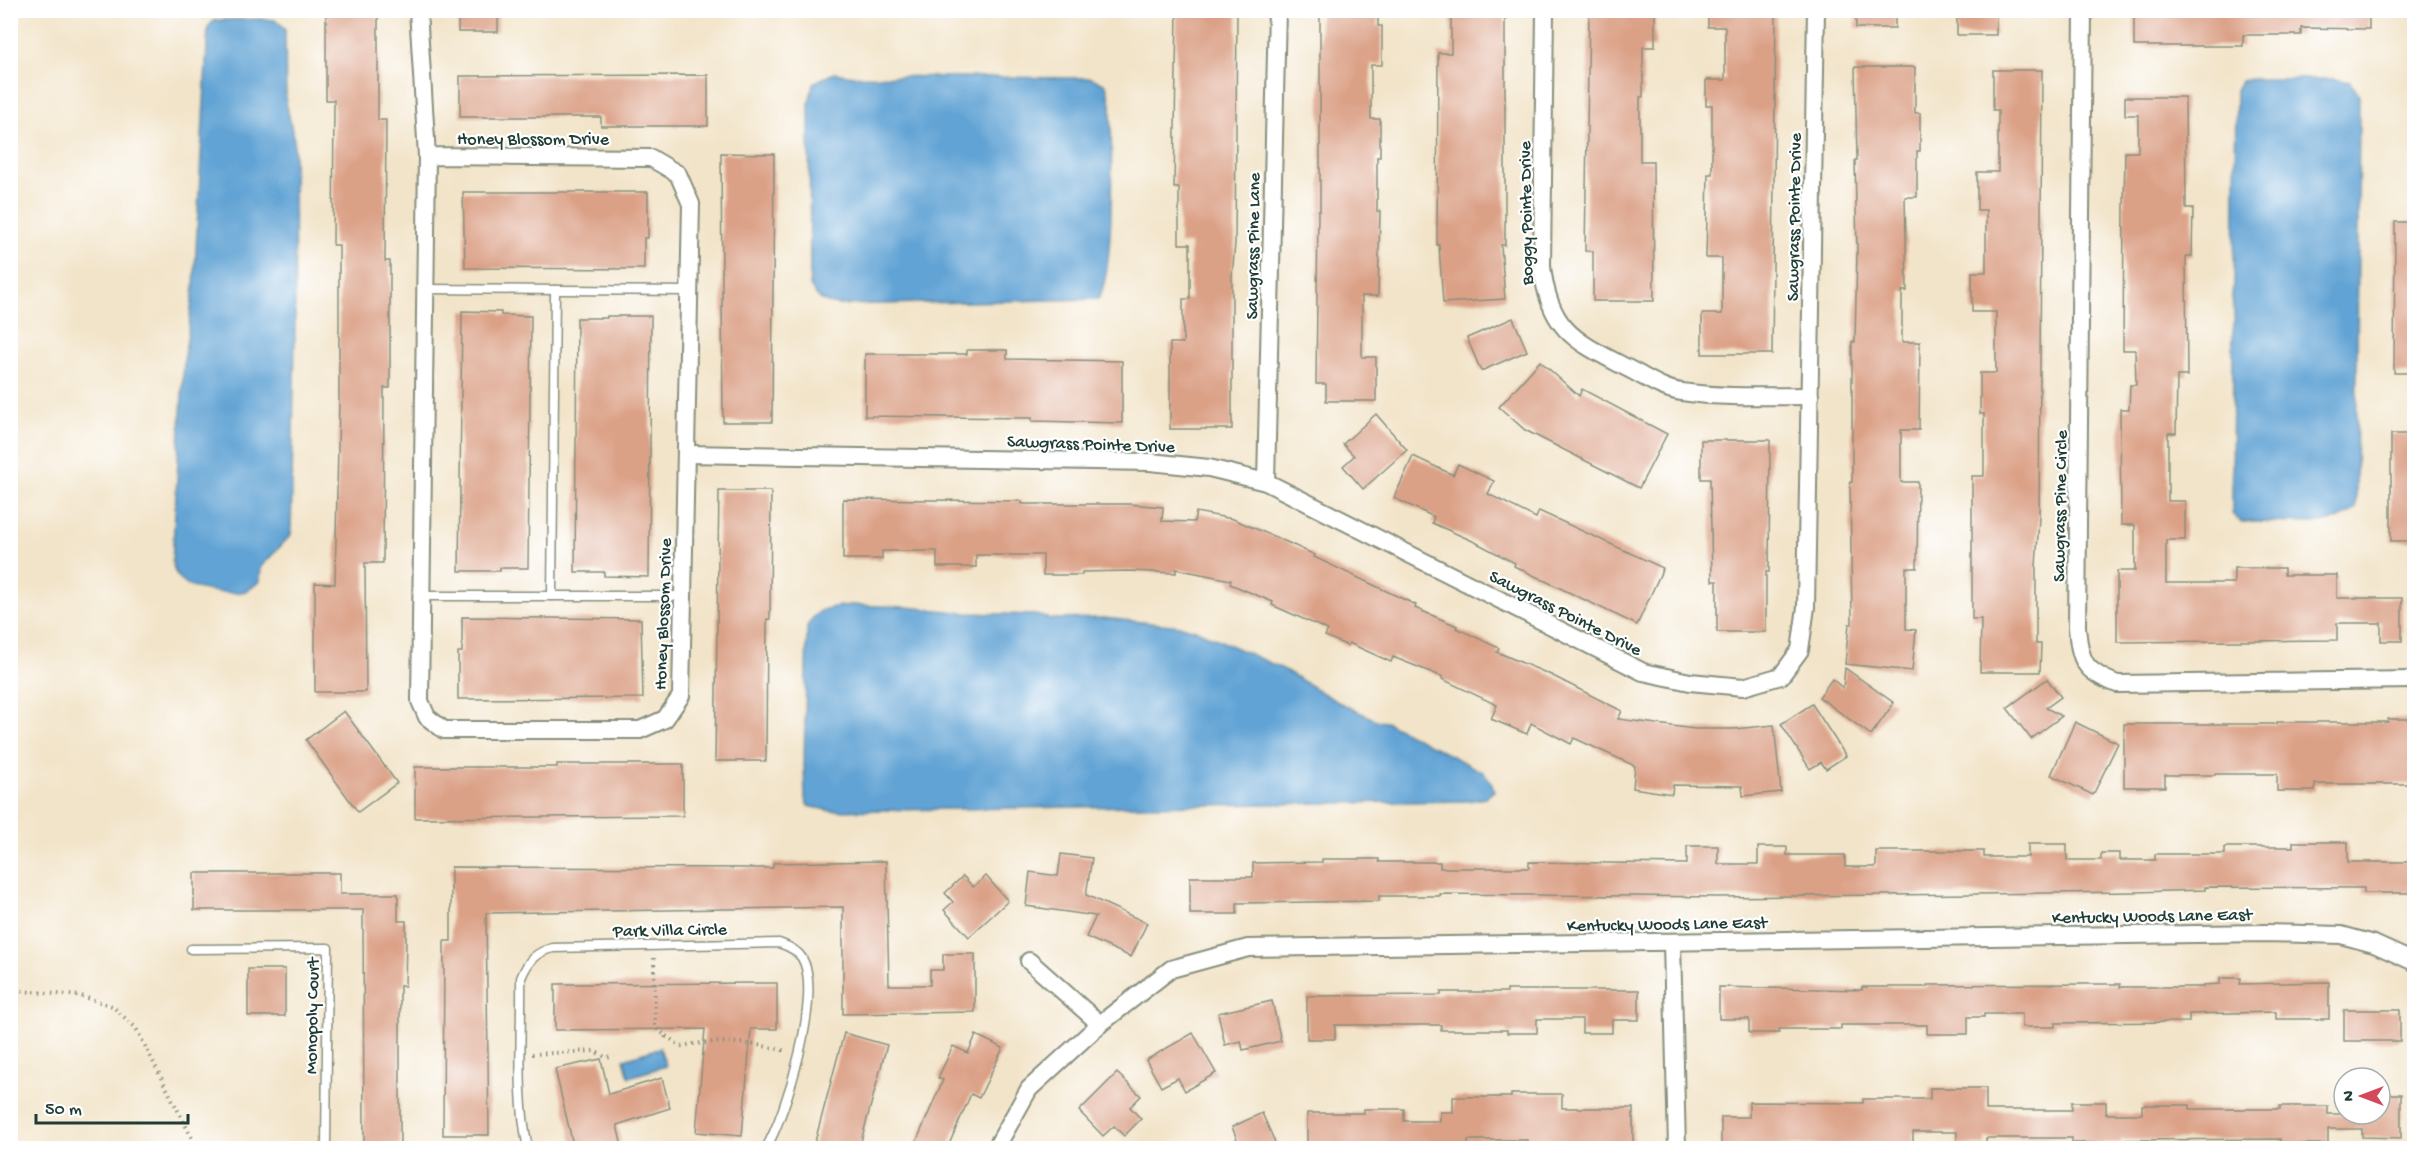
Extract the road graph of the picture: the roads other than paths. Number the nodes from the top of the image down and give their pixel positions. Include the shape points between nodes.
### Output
1 (418, 10) edge
2 (1277, 10) edge
3 (1545, 10) edge
4 (1816, 10) edge
5 (2083, 10) edge
6 (427, 156) junction
7 (425, 289) junction
8 (555, 290) junction
9 (689, 291) junction
10 (1810, 396) junction
11 (686, 453) junction
12 (1266, 482) junction
13 (422, 596) junction
14 (552, 596) junction
15 (683, 596) junction
16 (2415, 680) edge
17 (1672, 943) junction
18 (191, 950) dead end
19 (1029, 961) dead end
20 (2415, 962) edge
21 (1100, 1024) junction
22 (326, 1149) edge
23 (528, 1149) edge
24 (695, 1149) edge
25 (702, 1149) edge
26 (766, 1149) edge
27 (996, 1149) edge
28 (1677, 1149) edge

1 - 6 street, Honey Blossom Drive
2 - 12 street, Sawgrass Pine Lane
3 - 10 street, Boggy Pointe Drive via 1542,266 1545,292 1563,326 1580,342 1679,392
4 - 10 street, Sawgrass Pointe Drive
5 - 16 street, Sawgrass Pine Circle via 2077,627 2082,658 2088,669 2117,684
6 - 7 street, Honey Blossom Drive
6 - 9 street, Honey Blossom Drive via 651,158 678,174 691,204
7 - 8 lane
7 - 13 street, Honey Blossom Drive
8 - 9 lane
8 - 14 lane
9 - 11 street, Honey Blossom Drive
10 - 12 street, Sawgrass Pointe Drive via 1806,607 1800,650 1781,676 1743,687 1643,672
11 - 12 street, Sawgrass Pointe Drive via 1150,462 1209,468
11 - 15 street, Honey Blossom Drive
13 - 14 lane
13 - 15 street, Honey Blossom Drive via 420,701 427,717 444,730 640,730 665,719 681,696
14 - 15 lane
17 - 20 street, Kentucky Woods Lane East via 2266,933 2341,935
17 - 21 street, Kentucky Woods Lane East via 1248,948 1171,969
17 - 28 street
18 - 22 lane, Monopoly Court via 328,948
19 - 21 street
21 - 27 street, Kentucky Woods Lane East via 1029,1089
23 - 26 lane, Park Villa Circle via 521,978 533,957 554,948 779,943 801,956 807,969 806,1012 800,1054 776,1132
24 - 25 lane

